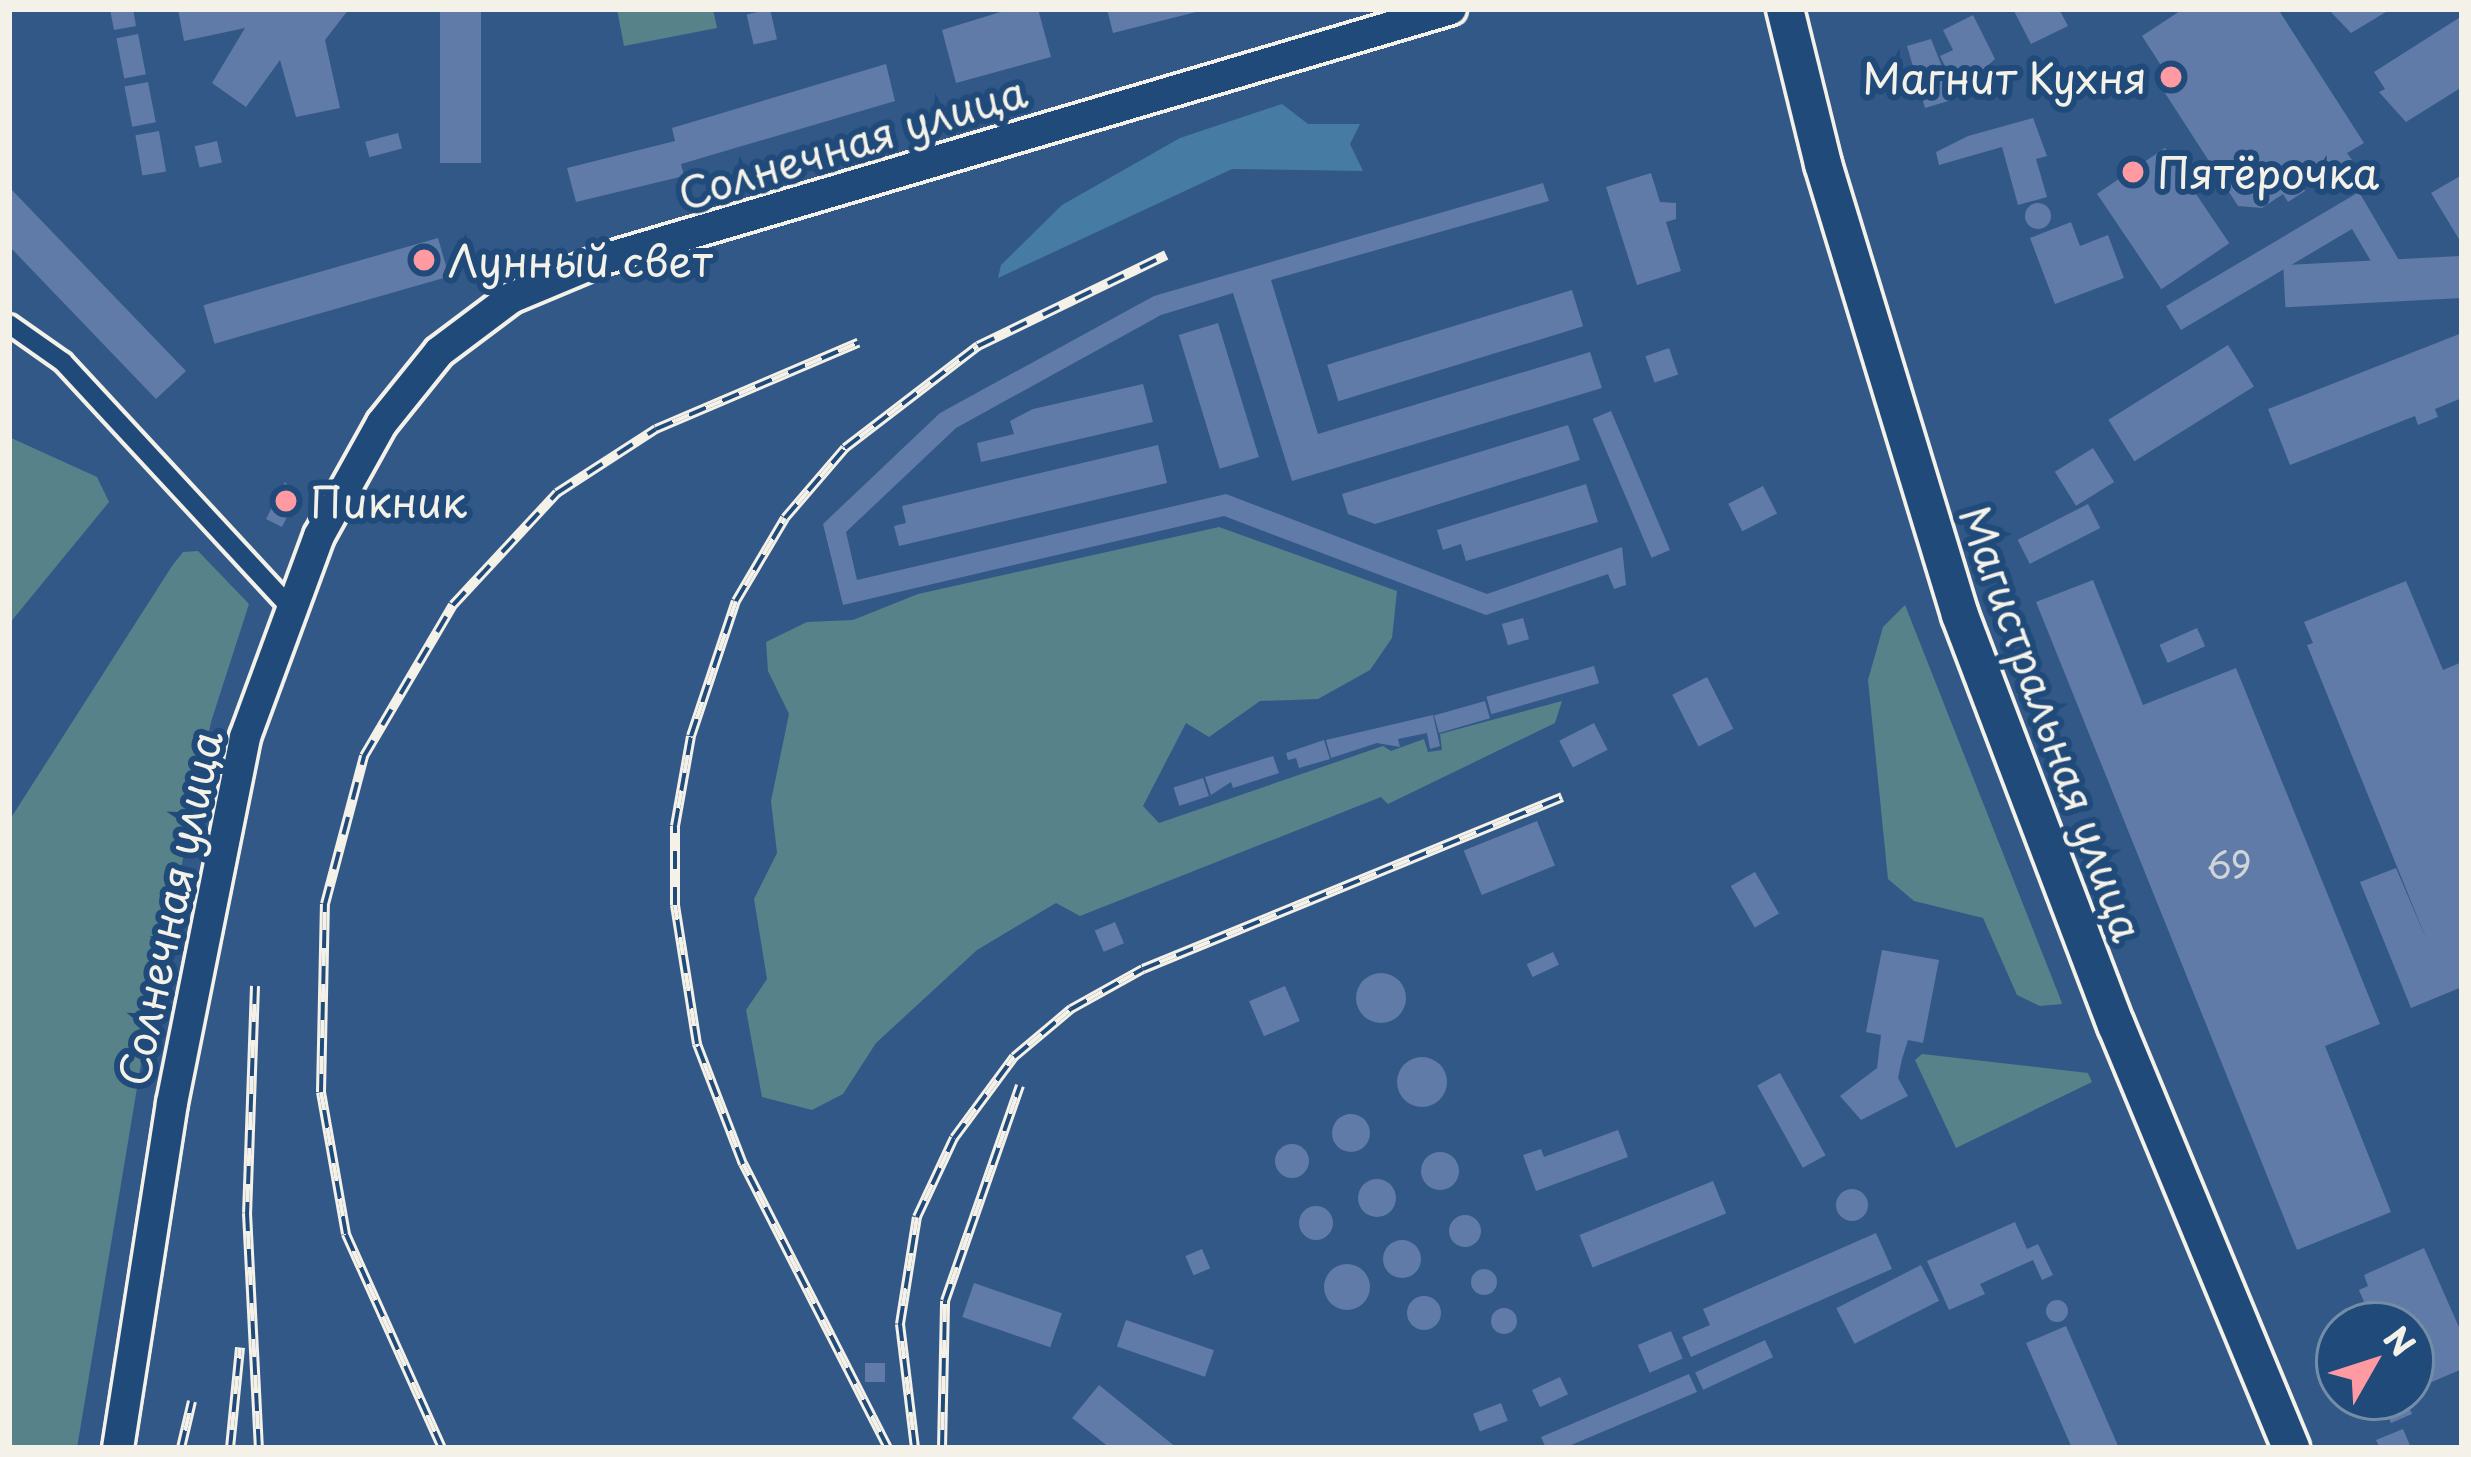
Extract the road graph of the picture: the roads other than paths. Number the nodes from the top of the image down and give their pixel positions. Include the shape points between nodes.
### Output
1 (1451, 9) edge
2 (1785, 9) edge
3 (9, 324) edge
4 (289, 606) junction
5 (118, 1448) edge
6 (2291, 1448) edge

1 - 4 street, Солнечная улица via 604,260 511,298 467,327 409,384 352,473
2 - 6 main road, Магистральная улица via 1823,164 1960,615 2116,1025
3 - 4 street via 63,362
4 - 5 street, Солнечная улица via 225,820

